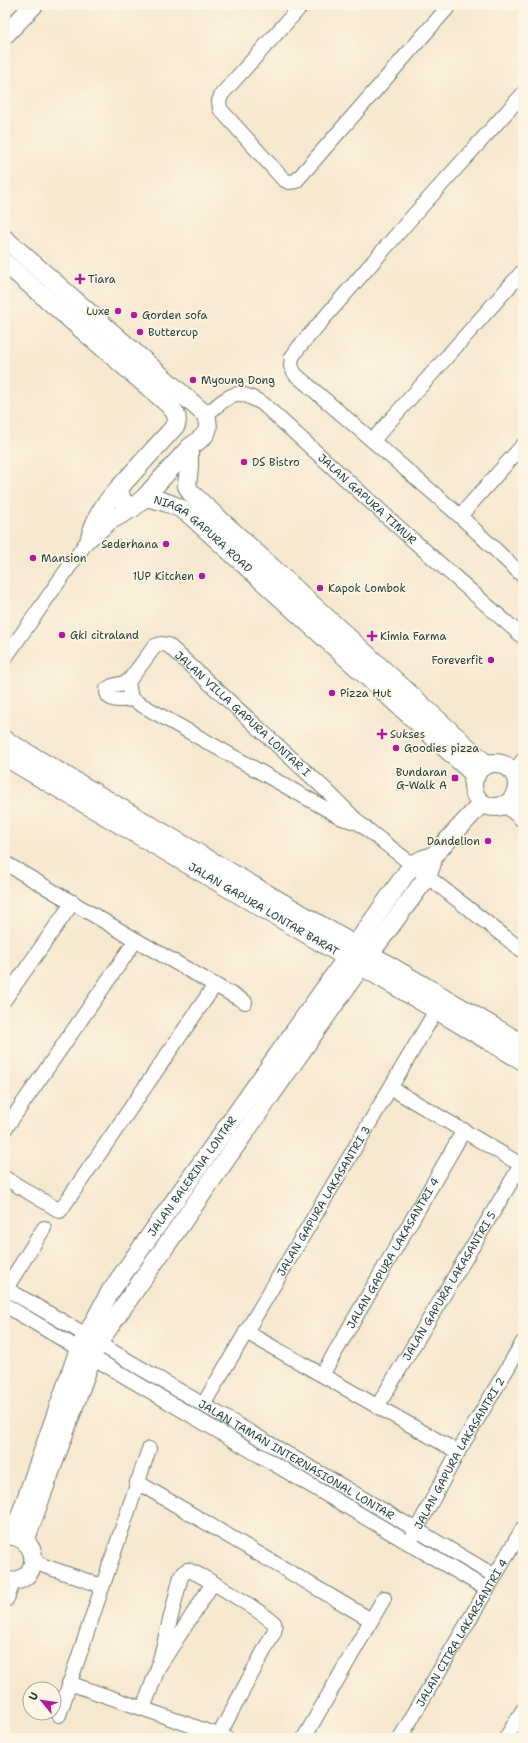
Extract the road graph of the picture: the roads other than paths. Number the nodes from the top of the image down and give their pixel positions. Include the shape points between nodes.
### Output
1 (302, 5) edge
2 (450, 5) edge
3 (30, 6) edge
4 (5, 35) edge
5 (523, 94) edge
6 (5, 239) edge
7 (5, 263) edge
8 (523, 271) edge
9 (206, 415) junction
10 (373, 440) junction
11 (523, 445) edge
12 (189, 448) junction
13 (119, 488) junction
14 (139, 502) junction
15 (460, 516) junction
16 (90, 537) junction
17 (523, 576) edge
18 (523, 637) edge
19 (5, 658) edge
20 (128, 682) junction
21 (131, 699) junction
22 (5, 740) edge
23 (5, 757) edge
24 (518, 766) edge
25 (481, 770) junction
26 (515, 799) edge
27 (482, 803) junction
28 (523, 818) edge
29 (359, 823) junction
30 (433, 856) junction
31 (5, 863) edge
32 (412, 866) junction
33 (427, 877) junction
34 (73, 902) junction
35 (136, 940) junction
36 (523, 950) edge
37 (359, 956) junction
38 (215, 985) junction
39 (5, 999) edge
40 (245, 1002) dead end
41 (440, 1004) junction
42 (523, 1044) edge
43 (523, 1061) edge
44 (390, 1088) junction
45 (5, 1129) edge
46 (464, 1130) junction
47 (522, 1166) edge
48 (5, 1178) edge
49 (44, 1228) dead end
50 (126, 1268) junction
51 (142, 1280) junction
52 (5, 1289) edge
53 (5, 1305) edge
54 (246, 1332) junction
55 (523, 1342) edge
56 (89, 1346) junction
57 (322, 1375) junction
58 (203, 1405) junction
59 (377, 1407) junction
60 (258, 1437) junction
61 (149, 1449) dead end
62 (251, 1450) junction
63 (458, 1452) junction
64 (137, 1482) junction
65 (523, 1528) edge
66 (416, 1530) junction
67 (14, 1537) edge
68 (409, 1543) junction
69 (33, 1562) junction
70 (495, 1576) junction
71 (213, 1583) junction
72 (102, 1586) junction
73 (7, 1587) edge
74 (487, 1589) junction
75 (384, 1598) dead end
76 (371, 1620) junction
77 (158, 1668) junction
78 (69, 1683) junction
79 (62, 1705) edge
80 (143, 1709) junction
81 (523, 1710) edge
82 (223, 1737) edge
83 (304, 1738) edge
84 (400, 1738) edge
85 (506, 1738) edge

1 - 2 street via 222,94 219,101 220,109 283,179 289,182 296,181
3 - 4 street
5 - 10 street via 292,356 291,366 295,374
6 - 9 street
7 - 13 street via 176,413 176,425
8 - 10 street
9 - 12 street via 209,425 207,433
9 - 18 street, JALAN GAPURA TIMUR via 230,396 238,393 262,403
10 - 15 street
11 - 15 street
12 - 14 street
12 - 25 street, NIAGA GAPURA ROAD via 187,486 191,494
13 - 14 street, NIAGA GAPURA ROAD via 122,501
13 - 16 street via 106,502 96,519
14 - 16 street
14 - 25 street, NIAGA GAPURA ROAD via 170,504 182,508
15 - 17 street
16 - 19 street
20 - 21 street
20 - 21 street, JALAN VILLA GAPURA LONTAR I via 112,686 107,693 115,700
20 - 29 street, JALAN VILLA GAPURA LONTAR I via 155,646 168,645 328,791
21 - 29 street, JALAN VILLA GAPURA LONTAR I via 342,818
22 - 37 street, JALAN GAPURA LONTAR BARAT
23 - 37 street, JALAN GAPURA LONTAR BARAT
24 - 25 street via 508,767 501,764
24 - 26 street
25 - 27 street via 474,791
26 - 27 street via 494,807
26 - 28 street
27 - 30 street, JALAN BALERINA LONTAR
29 - 32 street, JALAN VILLA GAPURA LONTAR I
30 - 32 street, JALAN BALERINA LONTAR
30 - 33 street, JALAN BALERINA LONTAR
31 - 34 street
32 - 33 street, JALAN VILLA GAPURA LONTAR I
32 - 37 street, JALAN BALERINA LONTAR
33 - 36 street, JALAN VILLA GAPURA LONTAR I
33 - 37 street, JALAN BALERINA LONTAR
34 - 35 street
34 - 39 street
35 - 38 street
35 - 45 street
37 - 41 street, JALAN GAPURA LONTAR BARAT
37 - 50 street, JALAN BALERINA LONTAR
37 - 51 street, JALAN BALERINA LONTAR
38 - 40 street
38 - 48 street via 60,1211
41 - 42 street, JALAN GAPURA LONTAR BARAT
41 - 43 street, JALAN GAPURA LONTAR BARAT
41 - 44 street, JALAN GAPURA LAKASANTRI 3
44 - 46 street
44 - 54 street, JALAN GAPURA LAKASANTRI 3
46 - 47 street
46 - 57 street, JALAN GAPURA LAKASANTRI 4
47 - 59 street, JALAN GAPURA LAKASANTRI 5
49 - 52 street
50 - 51 street
50 - 56 street, JALAN BALERINA LONTAR via 110,1292
51 - 56 street, JALAN BALERINA LONTAR
52 - 56 street, JALAN TAMAN INTERNASIONAL LONTAR
53 - 56 street, JALAN TAMAN INTERNASIONAL LONTAR
54 - 57 street
54 - 58 street, JALAN GAPURA LAKASANTRI 3
55 - 63 street, JALAN GAPURA LAKASANTRI 2
56 - 58 street, JALAN TAMAN INTERNASIONAL LONTAR
56 - 62 street, JALAN TAMAN INTERNASIONAL LONTAR
56 - 67 street, JALAN BALERINA LONTAR
57 - 59 street
58 - 60 street, JALAN TAMAN INTERNASIONAL LONTAR
59 - 63 street
60 - 62 street
60 - 66 street, JALAN TAMAN INTERNASIONAL LONTAR
61 - 64 street
62 - 68 street, JALAN TAMAN INTERNASIONAL LONTAR
63 - 66 street, JALAN GAPURA LAKASANTRI 2
64 - 72 street
64 - 76 street
65 - 70 street, JALAN CITRA LAKARSANTRI 4
66 - 68 street, JALAN GAPURA LAKASANTRI 2
66 - 70 street, JALAN TAMAN INTERNASIONAL LONTAR
67 - 69 street via 32,1550
68 - 74 street, JALAN TAMAN INTERNASIONAL LONTAR
69 - 72 street
69 - 73 street via 26,1576
70 - 74 street, JALAN CITRA LAKARSANTRI 4
71 - 77 street
71 - 77 street via 187,1570 181,1576
71 - 82 street via 270,1619 275,1627
72 - 78 street
74 - 84 street, JALAN CITRA LAKARSANTRI 4
75 - 76 street
76 - 83 street
77 - 80 street
78 - 79 street
78 - 80 street
80 - 82 street
81 - 85 street

